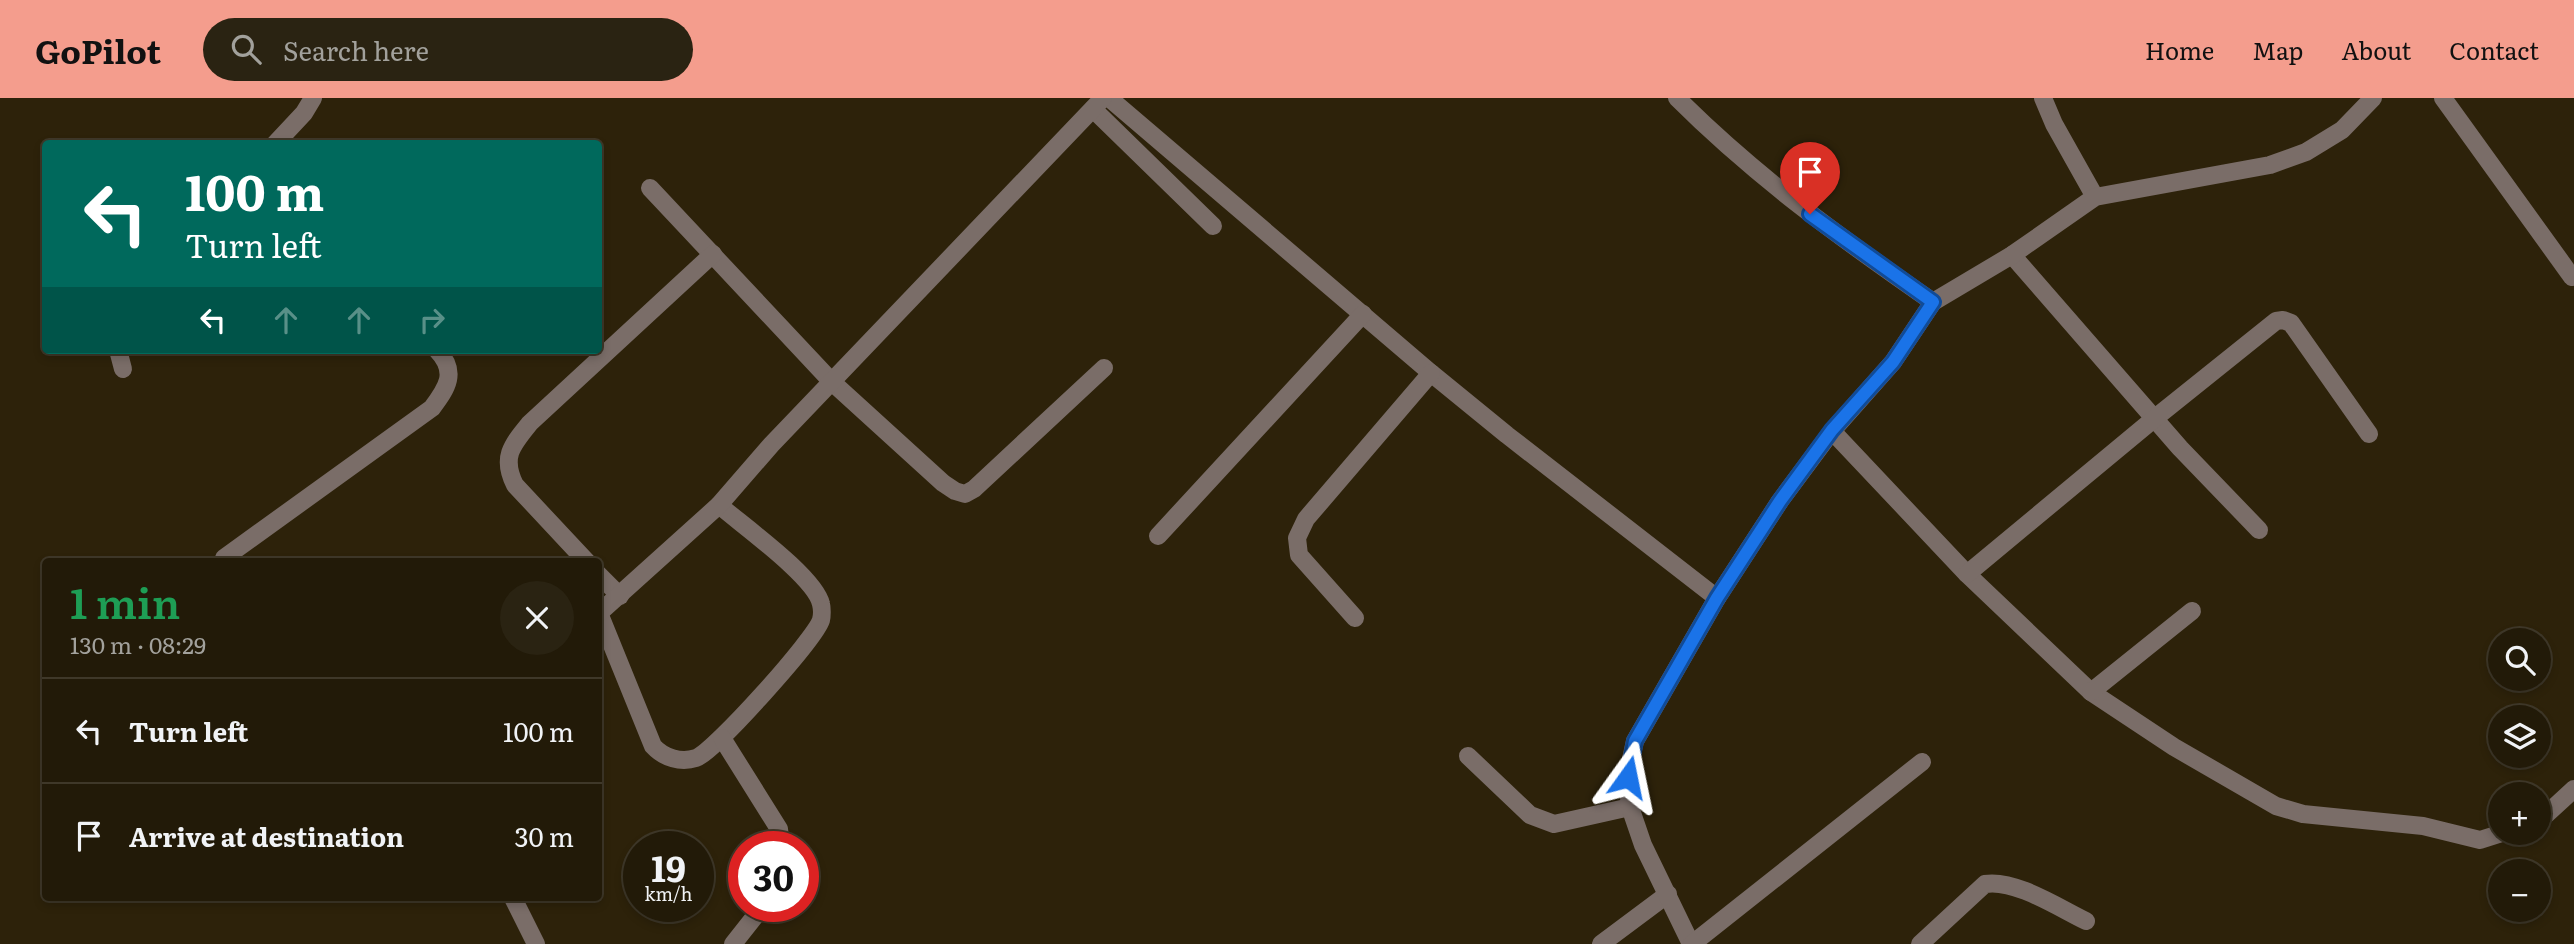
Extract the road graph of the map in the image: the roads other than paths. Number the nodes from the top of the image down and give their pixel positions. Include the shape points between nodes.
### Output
1 (313, 98) edge
2 (1109, 98) edge
3 (1677, 98) edge
4 (2043, 98) edge
5 (2374, 98) edge
6 (2442, 98) edge
7 (1098, 103) edge
8 (279, 140) edge
9 (650, 188) dead end
10 (2095, 197) junction
11 (1213, 226) dead end
12 (713, 254) junction
13 (2012, 255) junction
14 (2572, 277) dead end
15 (1933, 302) junction
16 (1363, 314) junction
17 (119, 354) edge
18 (439, 354) edge
19 (1104, 368) dead end
20 (123, 369) dead end
21 (1430, 373) junction
22 (832, 382) junction
23 (2155, 418) junction
24 (1832, 430) junction
25 (2369, 434) dead end
26 (719, 505) junction
27 (2259, 530) dead end
28 (1158, 536) dead end
29 (224, 558) dead end
30 (583, 558) edge
31 (1967, 575) junction
32 (602, 578) edge
33 (620, 596) junction
34 (1717, 598) junction
35 (602, 611) edge
36 (2192, 611) dead end
37 (1355, 618) dead end
38 (602, 621) edge
39 (2091, 692) junction
40 (722, 738) junction
41 (1468, 756) dead end
42 (1922, 762) dead end
43 (2574, 789) edge
44 (1630, 807) junction
45 (2551, 810) edge
46 (779, 831) edge
47 (2488, 837) edge
48 (1668, 894) junction
49 (514, 901) edge
50 (2087, 921) dead end
51 (750, 922) edge
52 (536, 944) edge
53 (733, 944) edge
54 (1601, 944) edge
55 (1691, 944) edge
56 (1920, 944) edge

1 - 8 street
2 - 16 street
3 - 15 street via 1790,200
4 - 10 street
5 - 10 street via 2342,130 2306,152 2270,165
6 - 14 street
7 - 11 street
7 - 22 street
9 - 12 street
10 - 13 street
12 - 22 street
12 - 30 street via 530,423 507,459 514,485
13 - 15 street
13 - 23 street
15 - 24 street via 1893,362
16 - 21 street
16 - 28 street
17 - 20 street
18 - 29 street via 449,371 447,390 432,408
19 - 22 street via 965,494 943,483
21 - 34 street
21 - 37 street via 1306,519 1297,538 1298,555
22 - 26 street
23 - 25 street via 2283,320 2291,323
23 - 27 street
23 - 31 street
24 - 31 street
24 - 34 street
26 - 33 street
26 - 40 street via 800,574 816,590 822,606 821,621 807,642
31 - 39 street
32 - 33 street
33 - 35 street
34 - 44 street via 1635,741 1628,777
36 - 39 street
38 - 40 street via 658,752 683,761 699,757
39 - 47 street via 2276,806 2303,814 2423,826 2480,840
40 - 46 street
41 - 44 street via 1530,815 1554,824
42 - 55 street
43 - 45 street
44 - 48 street
48 - 54 street
48 - 55 street
49 - 52 street
50 - 56 street via 1997,882 1985,884
51 - 53 street

